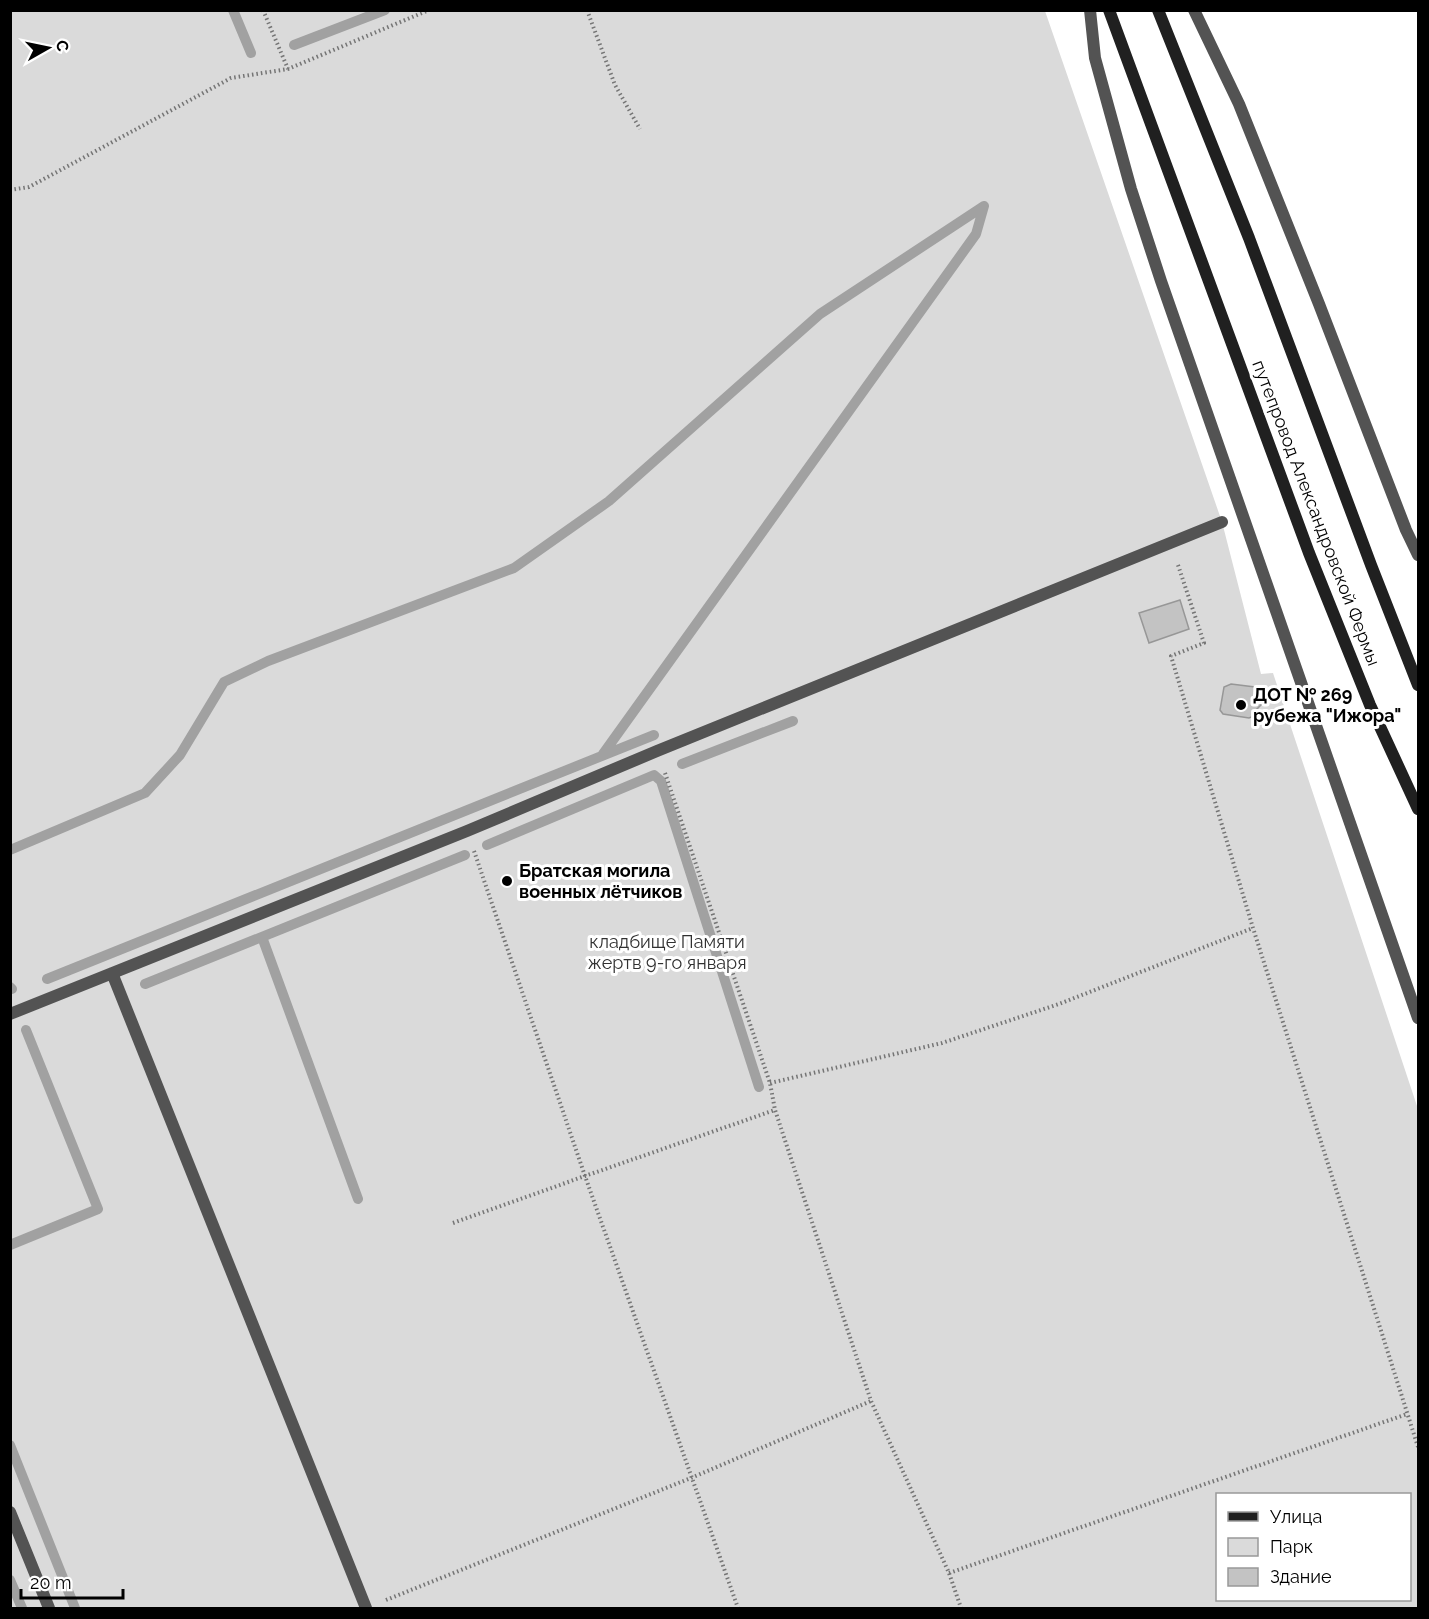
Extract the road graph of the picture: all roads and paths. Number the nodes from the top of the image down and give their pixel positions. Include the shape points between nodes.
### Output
1 (263, 10) edge
2 (429, 10) edge
3 (587, 10) edge
4 (1090, 10) edge
5 (1109, 10) edge
6 (1158, 10) edge
7 (1194, 10) edge
8 (288, 69) junction
9 (640, 129) dead end
10 (10, 190) edge
11 (1222, 522) dead end
12 (1171, 542) junction
13 (1419, 555) edge
14 (1419, 685) edge
15 (657, 750) junction
16 (1419, 809) edge
17 (467, 831) junction
18 (1253, 928) junction
19 (112, 973) junction
20 (10, 1014) edge
21 (1419, 1018) edge
22 (770, 1083) junction
23 (775, 1110) junction
24 (585, 1176) junction
25 (453, 1223) dead end
26 (872, 1401) junction
27 (1407, 1414) junction
28 (1419, 1447) edge
29 (691, 1478) junction
30 (10, 1512) edge
31 (949, 1573) junction
32 (48, 1608) edge
33 (366, 1608) edge
34 (738, 1608) edge
35 (961, 1608) edge

1 - 8 path
2 - 8 path
3 - 9 path via 615,85
4 - 21 street via 1095,58 1151,251
5 - 16 main road, путепровод Александровской Фермы via 1309,553 1370,705
6 - 14 main road, путепровод Александровской Фермы
7 - 13 street via 1239,104
8 - 10 path via 231,78 29,187
11 - 12 street
12 - 15 street
12 - 18 path via 1204,643 1171,656
15 - 17 street
15 - 22 path
17 - 19 street
17 - 24 path
18 - 22 path via 1059,1004 942,1043
18 - 27 path
19 - 20 street
19 - 33 street
22 - 23 path
23 - 24 path
23 - 26 path
24 - 25 path
24 - 29 path
26 - 29 path
26 - 31 path
27 - 28 path
27 - 31 path
29 - 33 path
29 - 34 path
30 - 32 street
31 - 35 path

